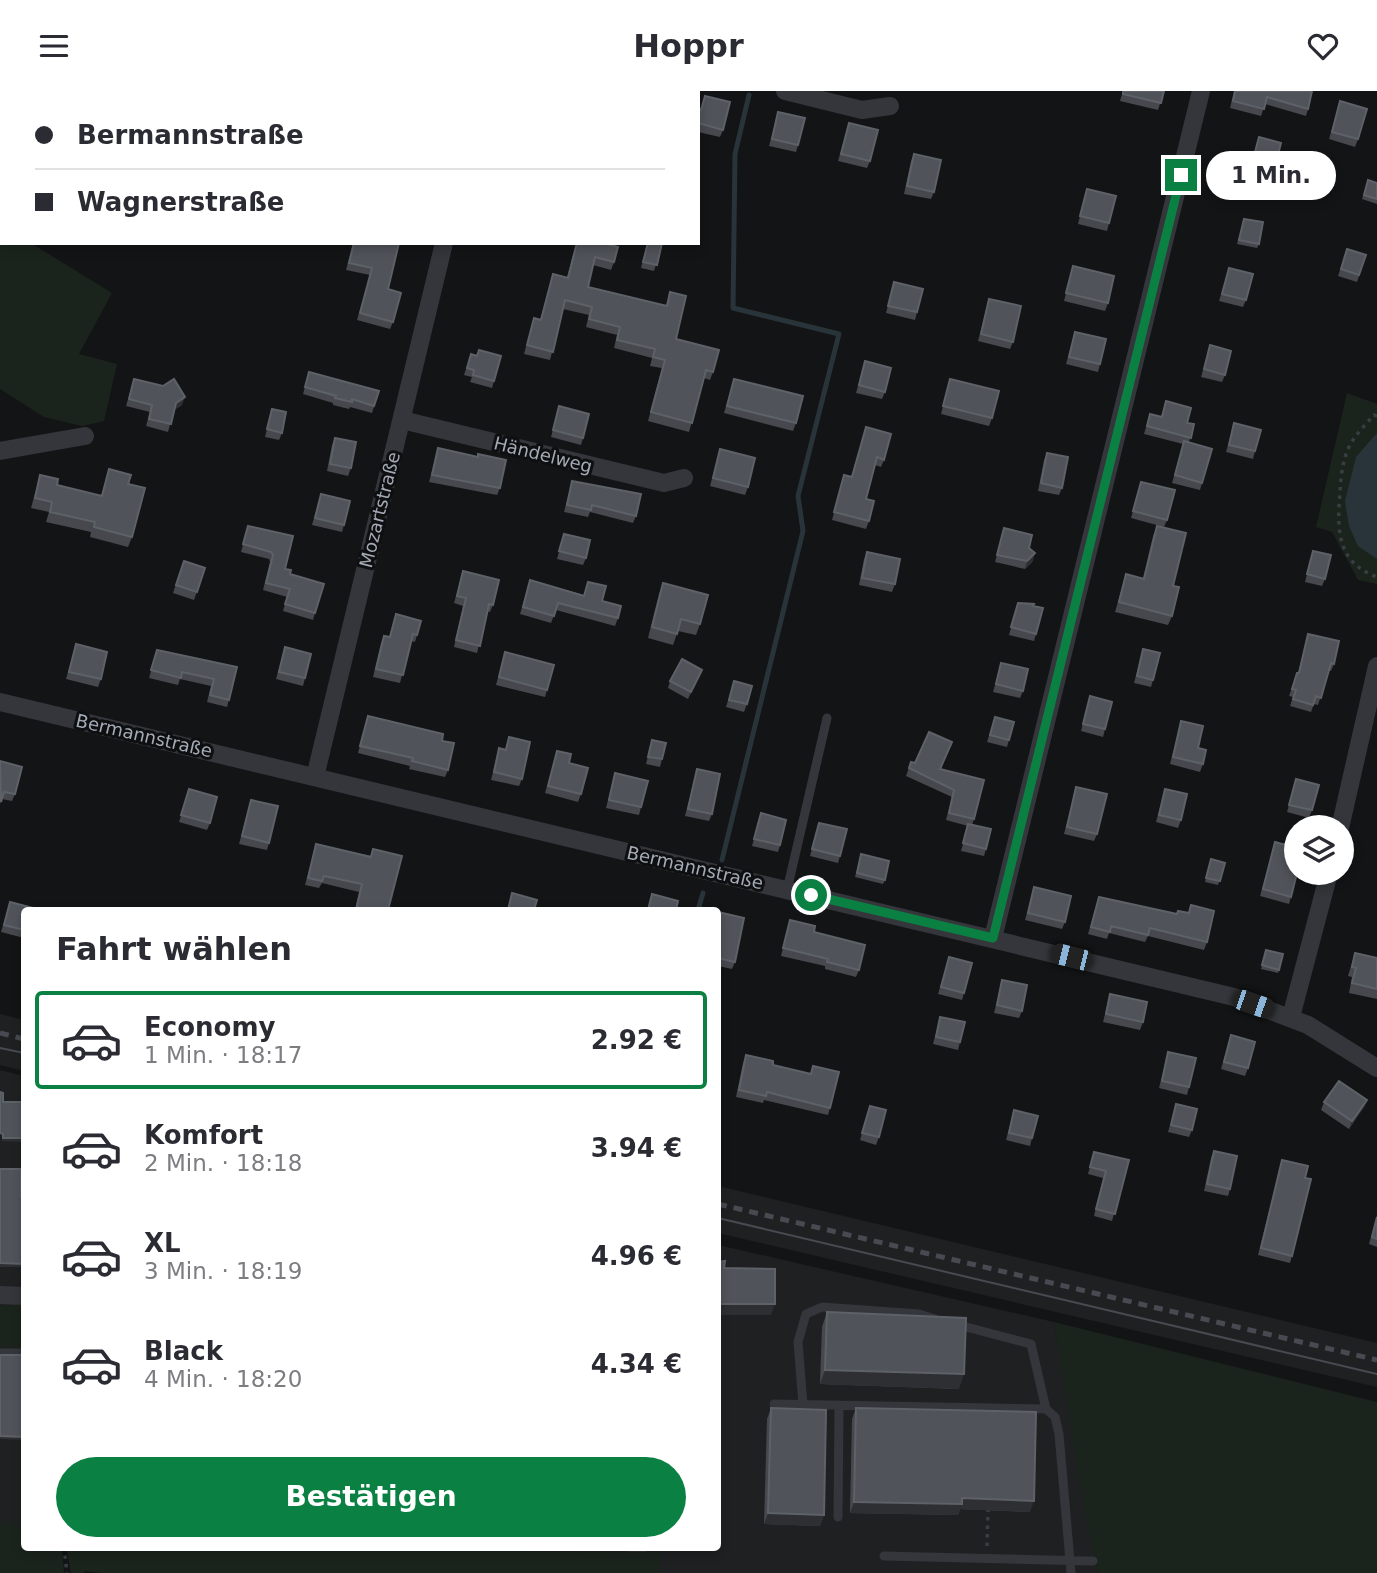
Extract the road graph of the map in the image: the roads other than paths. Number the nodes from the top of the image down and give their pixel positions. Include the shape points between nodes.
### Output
1 (785, 91) edge
2 (1201, 91) edge
3 (890, 106) dead end
4 (444, 245) edge
5 (402, 420) junction
6 (85, 436) dead end
7 (0, 451) edge
8 (684, 478) dead end
9 (1377, 666) edge
10 (0, 702) edge
11 (828, 718) dead end
12 (315, 777) junction
13 (1343, 815) edge
14 (1326, 885) edge
15 (787, 890) junction
16 (993, 938) junction
17 (1291, 1017) junction
18 (1377, 1068) edge
19 (0, 1295) edge
20 (21, 1296) edge
21 (0, 1353) edge
22 (21, 1353) edge
23 (774, 1404) dead end
24 (803, 1405) junction
25 (839, 1405) junction
26 (1046, 1409) junction
27 (838, 1517) dead end
28 (884, 1556) dead end
29 (1072, 1560) junction
30 (1093, 1561) dead end
31 (1071, 1573) edge

1 - 3 street via 862,110
2 - 16 street
4 - 5 street, Mozartstraße
5 - 8 street, Händelweg via 664,483
5 - 12 street, Mozartstraße
6 - 7 street
9 - 13 street
10 - 12 street, Bermannstraße
11 - 15 lane
12 - 15 street, Bermannstraße
14 - 17 street
15 - 16 street, Bermannstraße
16 - 17 street, Bermannstraße via 1234,997
17 - 18 street, Bermannstraße
19 - 20 street
21 - 22 lane
23 - 24 lane
24 - 25 lane
24 - 26 lane via 798,1342 806,1314 822,1307 919,1314 1031,1344
25 - 26 lane
25 - 27 lane
26 - 29 lane via 1055,1417 1059,1434
28 - 29 lane
29 - 30 lane
29 - 31 lane

